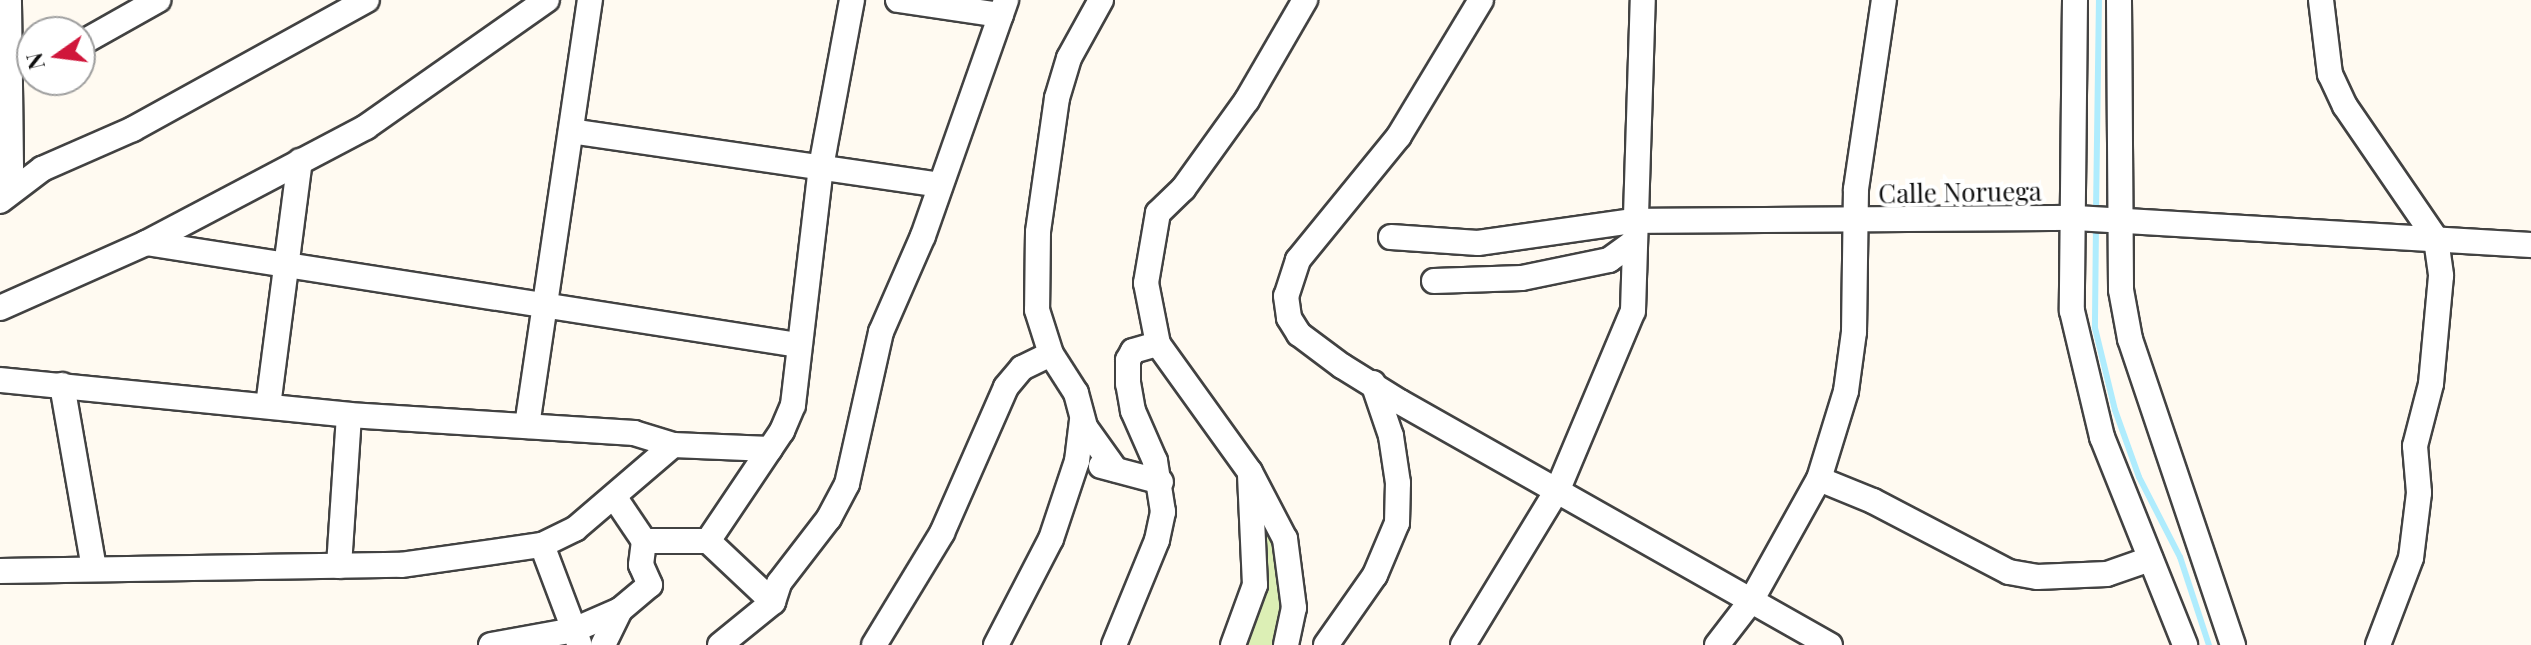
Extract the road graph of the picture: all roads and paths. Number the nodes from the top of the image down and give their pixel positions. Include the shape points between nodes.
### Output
1 (9, 0) edge
2 (158, 0) edge
3 (547, 0) edge
4 (590, 0) edge
5 (852, 0) edge
6 (898, 0) edge
7 (1101, 0) edge
8 (1305, 0) edge
9 (1481, 0) edge
10 (1643, 0) edge
11 (1884, 0) edge
12 (2075, 0) edge
13 (2119, 0) edge
14 (2321, 0) edge
15 (359, 3) edge
16 (1003, 8) edge
17 (96, 35) edge
18 (16, 78) edge
19 (10, 81) junction
20 (571, 131) junction
21 (300, 161) junction
22 (821, 167) junction
23 (940, 185) junction
24 (0, 198) edge
25 (2097, 220) junction
26 (1856, 221) junction
27 (1634, 231) junction
28 (1391, 237) dead end
29 (2436, 239) junction
30 (146, 243) junction
31 (2531, 245) edge
32 (286, 262) junction
33 (1434, 281) dead end
34 (543, 304) junction
35 (0, 308) edge
36 (1158, 344) junction
37 (798, 345) junction
38 (1051, 354) junction
39 (0, 380) edge
40 (1373, 383) junction
41 (62, 385) junction
42 (268, 406) junction
43 (349, 415) junction
44 (1082, 418) junction
45 (527, 426) junction
46 (673, 445) junction
47 (770, 449) junction
48 (1077, 461) junction
49 (1115, 469) junction
50 (1250, 472) junction
51 (1819, 479) junction
52 (1161, 482) junction
53 (1558, 489) junction
54 (615, 498) junction
55 (644, 541) junction
56 (708, 541) junction
57 (542, 545) junction
58 (2150, 559) junction
59 (339, 566) junction
60 (94, 568) junction
61 (0, 571) edge
62 (1751, 601) junction
63 (773, 602) junction
64 (620, 610) junction
65 (577, 638) edge
66 (491, 645) edge
67 (603, 645) edge
68 (720, 645) edge
69 (874, 645) edge
70 (996, 645) edge
71 (1114, 645) edge
72 (1233, 645) edge
73 (1286, 645) edge
74 (1326, 645) edge
75 (1463, 645) edge
76 (1717, 645) edge
77 (1830, 645) edge
78 (2185, 645) edge
79 (2233, 645) edge
80 (2378, 645) edge

1 - 19 street
2 - 17 street
3 - 21 street via 366,127
4 - 20 street
5 - 22 street
6 - 16 street
7 - 38 street via 1069,58 1046,170 1038,232 1037,310
8 - 36 street via 1247,100 1183,189 1158,213 1146,283
9 - 40 street via 1399,136 1298,260 1286,296 1289,318 1299,334
10 - 27 street
11 - 26 street via 1856,189
12 - 25 street
13 - 25 street
14 - 29 street via 2330,74 2345,106
15 - 24 street via 133,129 42,169
16 - 23 street
18 - 19 street
19 - 24 street via 11,167
20 - 22 street
20 - 34 street
21 - 30 street
21 - 32 street
22 - 23 street
22 - 37 street
23 - 63 street via 881,332 847,484 829,518 779,583
25 - 26 street, Calle Noruega
25 - 29 street, Calle Noruega
25 - 58 street via 2070,276 2081,362 2102,437
25 - 79 street via 2121,290 2130,339
26 - 27 street, Calle Noruega
26 - 51 street via 1854,332 1846,391
27 - 28 street, Calle Noruega via 1478,243
27 - 33 street via 1609,260 1522,278
27 - 53 street via 1633,311
29 - 31 street, Calle Noruega
29 - 80 street via 2441,276 2431,384 2415,446 2419,493 2411,558
30 - 32 street
30 - 35 street
32 - 34 street
32 - 42 street
34 - 37 street
34 - 45 street
36 - 50 street
36 - 52 street via 1133,351 1128,384
37 - 47 street via 793,405
38 - 44 street via 1076,393
38 - 69 street via 1022,368 1006,387 942,533
39 - 41 street
40 - 53 street
40 - 74 street via 1391,436 1397,523 1375,575
41 - 42 street
41 - 60 street
42 - 43 street
43 - 45 street
43 - 59 street
44 - 48 street
44 - 49 street
45 - 46 street via 634,433
46 - 47 street
46 - 54 street
47 - 56 street
48 - 49 street
48 - 70 street via 1051,539
49 - 52 street
50 - 72 street via 1255,585
50 - 73 street via 1272,506 1294,575
51 - 58 street via 2009,572 2037,577 2107,574
51 - 62 street
52 - 71 street via 1163,512 1157,540
53 - 62 street
53 - 75 street
54 - 55 street
54 - 57 street via 575,529
55 - 56 street
55 - 64 street via 641,565 650,585
56 - 63 street
57 - 59 street via 401,565
57 - 65 street
58 - 78 street
59 - 60 street
60 - 61 street
62 - 76 street
62 - 77 street
63 - 68 street
64 - 65 street
64 - 67 street
65 - 66 street

